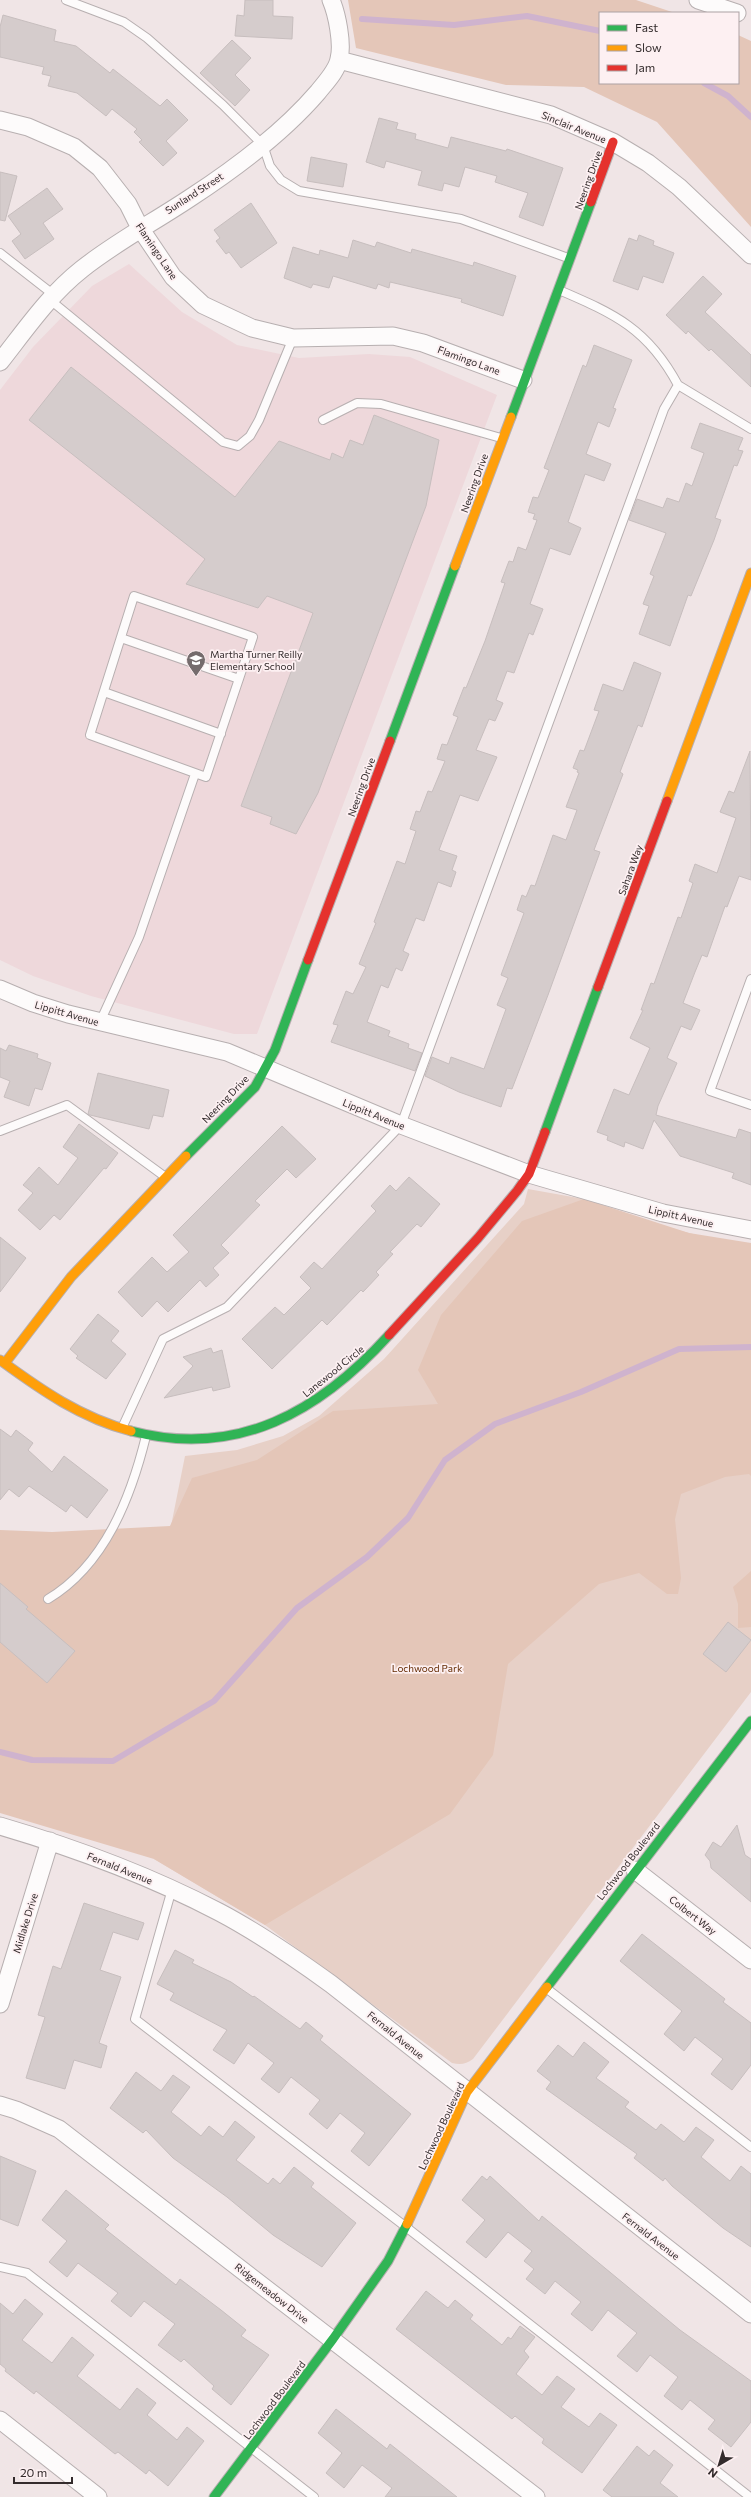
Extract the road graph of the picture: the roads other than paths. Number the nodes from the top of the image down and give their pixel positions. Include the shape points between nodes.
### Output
1 (66, 0) edge
2 (331, 0) edge
3 (698, 0) edge
4 (734, 12) edge
5 (739, 14) edge
6 (751, 18) edge
7 (339, 60) junction
8 (0, 120) edge
9 (613, 142) junction
10 (263, 145) junction
11 (140, 228) junction
12 (0, 253) edge
13 (751, 255) edge
14 (570, 259) junction
15 (558, 290) junction
16 (52, 297) junction
17 (293, 338) junction
18 (0, 362) edge
19 (523, 380) junction
20 (678, 385) junction
21 (323, 420) dead end
22 (751, 429) edge
23 (502, 438) junction
24 (751, 573) edge
25 (121, 638) junction
26 (239, 679) junction
27 (104, 692) junction
28 (221, 734) junction
29 (195, 774) junction
30 (751, 979) edge
31 (0, 989) edge
32 (100, 1022) junction
33 (265, 1068) junction
34 (751, 1105) edge
35 (401, 1125) junction
36 (0, 1131) edge
37 (529, 1174) junction
38 (164, 1177) junction
39 (751, 1230) edge
40 (2, 1361) edge
41 (121, 1430) junction
42 (146, 1435) junction
43 (48, 1599) dead end
44 (751, 1721) edge
45 (0, 1826) edge
46 (50, 1841) junction
47 (635, 1870) junction
48 (172, 1890) junction
49 (751, 1960) edge
50 (546, 1988) junction
51 (0, 2004) edge
52 (467, 2092) junction
53 (0, 2105) edge
54 (751, 2147) edge
55 (406, 2227) junction
56 (0, 2266) edge
57 (751, 2314) edge
58 (332, 2340) junction
59 (0, 2420) edge
60 (251, 2448) junction
61 (98, 2497) edge
62 (214, 2497) edge
63 (314, 2497) edge
64 (536, 2497) edge
65 (750, 2497) edge

1 - 10 lane via 124,22 147,38 223,105
2 - 7 street, Sunland Street via 339,34
3 - 4 street
5 - 6 street
7 - 9 street, Sinclair Avenue via 551,115
7 - 10 street, Sunland Street via 327,81 299,114
8 - 11 street, Flamingo Lane via 28,127 74,147 100,168 128,204
9 - 13 street, Sinclair Avenue via 648,163 679,187
9 - 14 street, Neering Drive
10 - 11 street, Sunland Street via 190,198
10 - 14 lane via 270,166 281,180 299,191 461,219
11 - 16 street, Sunland Street via 81,270
11 - 17 street, Flamingo Lane via 173,277 203,305 252,328
12 - 16 lane
14 - 15 street, Neering Drive
15 - 19 street, Neering Drive
15 - 20 lane via 610,312 640,333 669,367
16 - 17 lane via 223,442 238,446 250,436 259,420
16 - 18 street, Sunland Street
17 - 19 street, Flamingo Lane via 393,336 423,343
19 - 23 street, Neering Drive
20 - 22 lane
20 - 35 lane via 664,408
21 - 23 lane via 357,404 381,404
23 - 33 street, Neering Drive via 278,1043
24 - 37 street, Sahara Way
25 - 26 lane
25 - 26 lane via 134,596 142,598 253,637
25 - 27 lane
26 - 28 lane
27 - 28 lane
27 - 29 lane via 90,735
28 - 29 lane via 206,777
29 - 32 lane via 138,937
30 - 34 lane via 710,1091
31 - 32 street, Lippitt Avenue via 33,1003
32 - 33 street, Lippitt Avenue via 227,1052
33 - 35 street, Lippitt Avenue
33 - 38 street, Neering Drive via 255,1087
35 - 37 street, Lippitt Avenue
35 - 41 lane via 227,1307 163,1338
36 - 38 lane via 67,1105
37 - 39 street, Lippitt Avenue via 663,1213
37 - 42 street, Lanewood Circle via 492,1223 365,1362 321,1398 287,1419 232,1436 184,1439
38 - 40 street, Neering Drive via 71,1277
40 - 41 street, Lanewood Circle via 41,1390 82,1414
41 - 42 street, Lanewood Circle
42 - 43 lane via 136,1478 101,1548 82,1572 62,1591
44 - 47 street, Lochwood Boulevard
45 - 46 street, Fernald Avenue
46 - 48 street, Fernald Avenue
46 - 51 street, Midlake Drive
47 - 49 street, Colbert Way
47 - 50 street, Lochwood Boulevard
48 - 52 street, Fernald Avenue via 220,1913 278,1946 331,1984
48 - 55 lane via 135,2019
50 - 52 street, Lochwood Boulevard
50 - 54 lane
52 - 55 street, Lochwood Boulevard
52 - 57 street, Fernald Avenue
53 - 58 street, Ridgemeadow Drive via 59,2129
55 - 58 street, Lochwood Boulevard via 388,2261
55 - 65 lane
56 - 60 lane via 27,2273
58 - 60 street, Lochwood Boulevard
58 - 64 street, Ridgemeadow Drive
59 - 61 street
60 - 62 street, Lochwood Boulevard
60 - 63 lane

